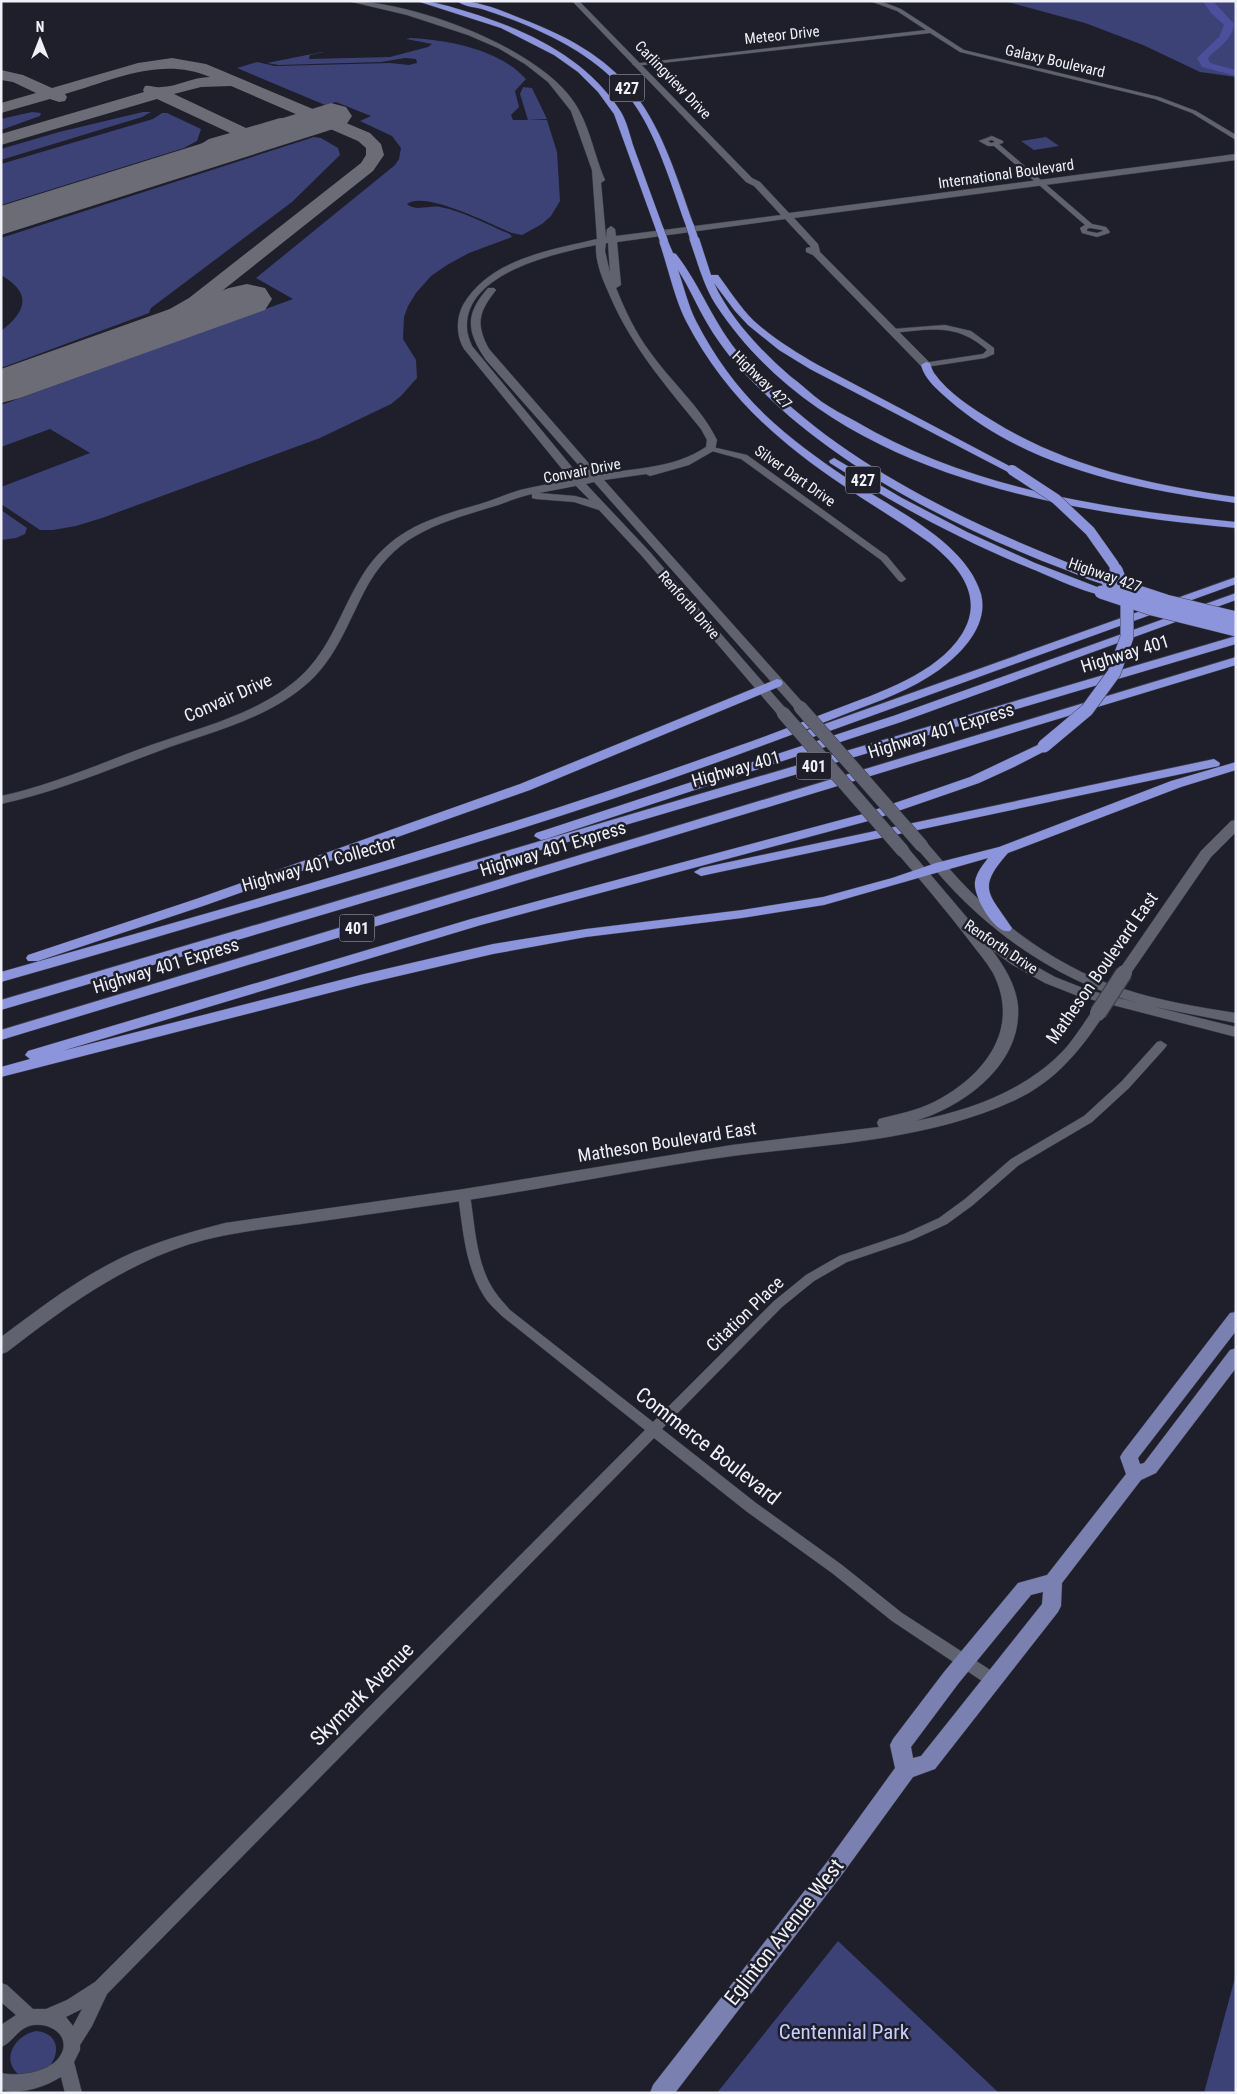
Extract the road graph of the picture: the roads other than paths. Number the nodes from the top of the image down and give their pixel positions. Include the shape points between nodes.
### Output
1 (352, 1) edge
2 (420, 1) edge
3 (460, 1) edge
4 (471, 1) edge
5 (575, 1) edge
6 (873, 1) edge
7 (496, 11) junction
8 (931, 31) junction
9 (636, 64) junction
10 (1236, 138) edge
11 (996, 145) dead end
12 (1234, 162) edge
13 (1043, 186) junction
14 (786, 220) junction
15 (1090, 226) dead end
16 (607, 243) junction
17 (664, 243) junction
18 (698, 249) junction
19 (893, 331) junction
20 (705, 346) junction
21 (926, 366) junction
22 (710, 448) junction
23 (600, 480) junction
24 (580, 484) junction
25 (536, 496) junction
26 (1236, 496) edge
27 (511, 497) junction
28 (1236, 500) edge
29 (604, 508) junction
30 (1104, 508) junction
31 (1236, 520) edge
32 (1236, 525) edge
33 (902, 579) dead end
34 (1236, 580) edge
35 (1104, 587) junction
36 (1236, 596) edge
37 (1236, 618) edge
38 (1236, 630) edge
39 (1236, 640) edge
40 (1236, 661) edge
41 (1236, 669) edge
42 (777, 683) junction
43 (762, 689) junction
44 (1116, 697) junction
45 (1236, 758) edge
46 (1236, 766) edge
47 (646, 784) junction
48 (1, 800) edge
49 (1236, 824) edge
50 (1004, 850) junction
51 (941, 866) junction
52 (922, 873) junction
53 (391, 890) junction
54 (492, 918) junction
55 (964, 923) junction
56 (1005, 928) junction
57 (1, 968) edge
58 (1, 977) edge
59 (1, 1005) edge
60 (1236, 1018) edge
61 (1236, 1032) edge
62 (1, 1035) edge
63 (1160, 1045) dead end
64 (1, 1065) edge
65 (1, 1072) edge
66 (771, 1146) junction
67 (464, 1195) junction
68 (1236, 1318) edge
69 (1, 1347) edge
70 (1236, 1355) edge
71 (653, 1429) junction
72 (1135, 1475) junction
73 (1053, 1581) junction
74 (964, 1662) junction
75 (992, 1680) junction
76 (906, 1770) junction
77 (101, 1988) junction
78 (1, 1991) edge
79 (48, 2016) junction
80 (30, 2018) junction
81 (1, 2039) edge
82 (71, 2043) junction
83 (67, 2065) junction
84 (8, 2088) edge
85 (32, 2092) edge
86 (74, 2093) edge
87 (661, 2093) edge

1 - 16 main road via 476,35 524,60 558,87 580,120 596,171 596,193
2 - 17 highway, Highway 427 / 427, bridge via 517,34 556,54 590,79 618,114
3 - 7 highway, Highway 427 / 427
4 - 7 highway
5 - 9 main road, Carlingview Drive
6 - 8 street, Galaxy Boulevard via 906,12
7 - 18 highway, Highway 427 / 427, bridge via 577,48 630,91 656,133
8 - 9 street, Meteor Drive
8 - 10 street, Galaxy Boulevard via 962,51 1157,98 1194,112
9 - 14 main road, Carlingview Drive via 749,180 748,185
11 - 13 street
12 - 13 main road, International Boulevard
13 - 14 main road, International Boulevard
13 - 15 street
14 - 16 main road, Renforth Drive
14 - 19 main road, Carlingview Drive via 804,248 816,253
16 - 22 main road via 616,300 622,314 645,353 706,428 712,440
16 - 23 main road, Renforth Drive via 552,258 508,277 481,302 474,323 490,358
16 - 24 main road, Renforth Drive via 553,252 500,273 476,292 461,324 467,347
17 - 20 highway, Highway 427 / 427 via 686,310
17 - 35 highway via 686,273 713,325 742,365 821,437 896,485 955,517
18 - 30 highway, Highway 427 / 427 via 716,297 747,340 802,392 843,420 947,469 1030,494
18 - 54 highway, bridge via 738,309 760,332 782,348 1012,470 1057,498 1093,531 1117,568 1126,593 1129,620 1122,660 1108,686 1075,723 1044,746 984,777 856,821
19 - 21 main road, Carlingview Drive
19 - 21 street via 950,327 973,333 991,350 985,356
20 - 35 highway, Highway 427 / 427 via 772,414 860,479 960,534 1049,573
20 - 47 highway via 731,385 788,440 954,558 972,583 976,606 974,620 962,645 917,679 862,703
21 - 26 highway via 938,372 984,412 1047,447 1136,477
21 - 28 highway via 942,388 978,417 1049,454 1144,484
22 - 23 main road, Convair Drive via 686,463 645,475
22 - 33 street, Silver Dart Drive via 744,458 884,558
23 - 24 main road, Convair Drive
23 - 42 main road, Renforth Drive
24 - 25 main road, Convair Drive
24 - 27 main road, Convair Drive
24 - 29 main road, Renforth Drive
25 - 27 main road, Convair Drive
25 - 29 main road via 575,499
27 - 48 main road, Convair Drive via 435,520 406,535 373,568 342,630 320,665 274,700 48,788
29 - 43 main road, Renforth Drive
30 - 31 highway
30 - 32 highway, Highway 427 / 427 via 1147,517
34 - 47 highway via 837,724 720,764
35 - 37 highway, bridge
35 - 38 highway, Highway 427 / 427, bridge via 1180,617
36 - 53 highway via 906,716 524,842
39 - 53 highway, Highway 401 / 401
40 - 44 highway, 401
41 - 44 highway
42 - 43 highway
42 - 51 main road, Renforth Drive, bridge
43 - 52 main road, Renforth Drive, bridge
43 - 57 highway via 465,809
44 - 62 highway, Highway 401 Express / 401
45 - 54 highway
46 - 50 highway via 1176,784
47 - 58 highway, Highway 401 Collector via 553,815
49 - 66 main road, Matheson Boulevard East, bridge via 1206,854 1067,1056 1039,1080 1010,1097 961,1116 905,1129
50 - 51 highway
50 - 56 highway via 991,861 981,888 984,899
51 - 52 highway
51 - 56 main road, Renforth Drive via 970,899
52 - 55 main road, Renforth Drive
52 - 65 highway via 816,903 586,933 456,957
53 - 59 highway, Highway 401 Express / 401
54 - 64 highway, 401 via 321,966
55 - 61 main road, Renforth Drive via 1050,980 1083,993
55 - 66 main road via 998,969 1010,1004 1012,1021 1006,1043 995,1062 974,1085 918,1115
56 - 60 main road, Renforth Drive via 1061,965 1117,992
63 - 71 street, Citation Place via 1125,1085 1088,1119 1015,1162 943,1221 908,1237 843,1259 810,1278 778,1304
66 - 67 main road, Matheson Boulevard East
67 - 69 main road, Matheson Boulevard East via 225,1229 192,1238 103,1276
67 - 71 street, Commerce Boulevard via 476,1265 491,1297 506,1313
68 - 72 main road via 1129,1456
70 - 72 main road via 1150,1468
71 - 74 street, Commerce Boulevard via 750,1508
71 - 77 street, Skymark Avenue
72 - 73 main road
73 - 74 main road via 1025,1589
73 - 75 main road via 1051,1606
74 - 75 street, Commerce Boulevard
74 - 76 main road via 900,1745
75 - 76 main road via 928,1763
76 - 87 main road, Eglinton Avenue West via 834,1870
77 - 79 street, Skymark Avenue via 73,2006
77 - 82 street, Skymark Avenue
78 - 80 street
79 - 80 street, Skymark Avenue
79 - 82 street via 64,2026
80 - 81 street via 16,2024
82 - 83 street
83 - 85 street via 54,2082
83 - 86 street
84 - 85 street

